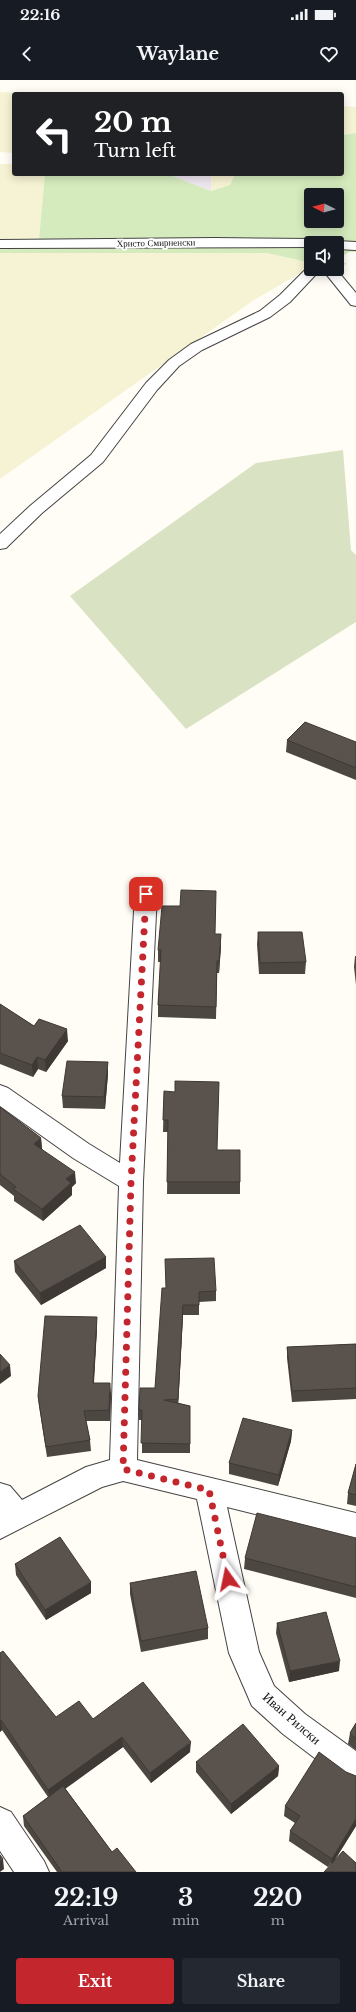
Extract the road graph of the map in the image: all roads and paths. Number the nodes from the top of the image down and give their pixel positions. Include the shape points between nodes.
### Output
1 (0, 244) edge
2 (304, 245) edge
3 (344, 245) edge
4 (356, 246) edge
5 (307, 276) edge
6 (335, 276) edge
7 (356, 302) edge
8 (0, 544) edge
9 (146, 894) dead end
10 (0, 1094) edge
11 (131, 1182) junction
12 (123, 1469) junction
13 (209, 1490) junction
14 (0, 1496) edge
15 (9, 1521) edge
16 (356, 1526) edge
17 (356, 1770) edge
18 (0, 1823) edge
19 (33, 1872) edge

1 - 2 street, Христо Смирненски via 215,242
3 - 4 street
5 - 8 street via 265,314 211,338 186,353 161,375 103,452
6 - 7 street
9 - 11 street
10 - 11 street
11 - 12 street
12 - 13 street
12 - 15 street via 96,1476
13 - 16 street
13 - 17 street, Иван Рилски via 244,1653 262,1696 294,1724
14 - 15 street
18 - 19 street

